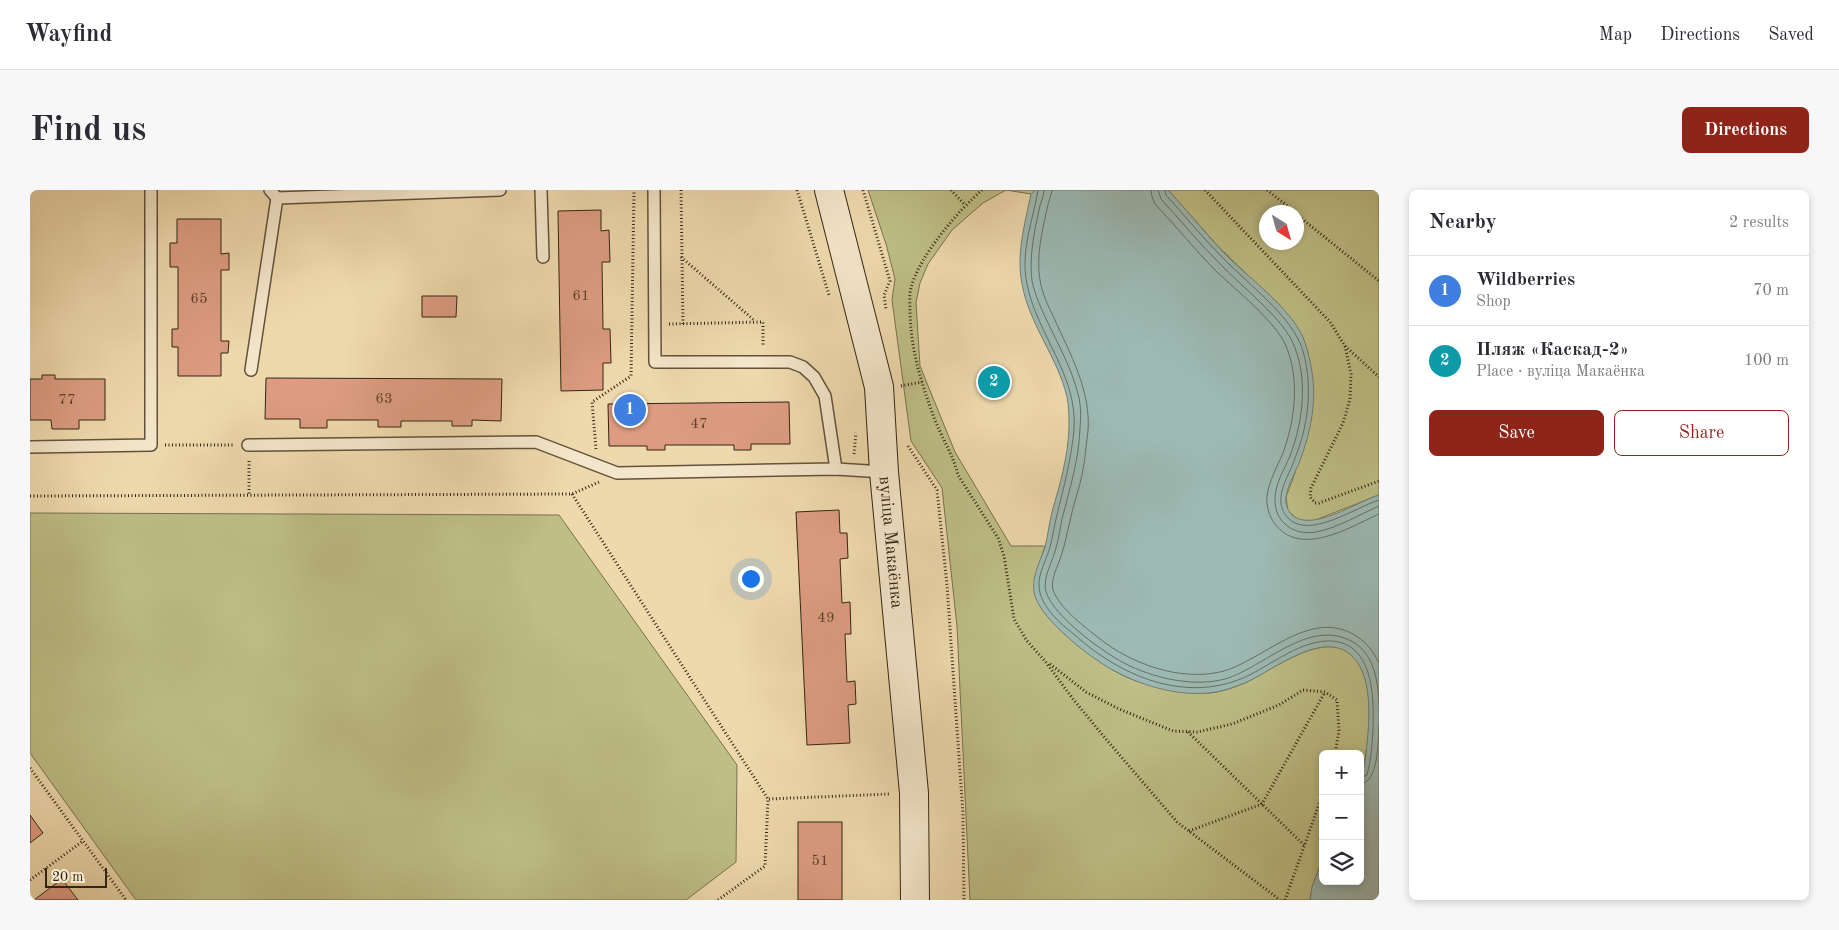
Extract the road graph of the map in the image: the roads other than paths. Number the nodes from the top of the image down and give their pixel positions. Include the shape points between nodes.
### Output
1 (151, 190) edge
2 (500, 190) edge
3 (541, 190) edge
4 (654, 190) edge
5 (829, 190) edge
6 (273, 194) edge
7 (543, 257) dead end
8 (251, 370) dead end
9 (248, 444) road end
10 (30, 447) edge
11 (836, 469) junction
12 (884, 472) junction
13 (915, 900) edge

1 - 10 lane via 151,446
2 - 6 lane
3 - 7 lane
4 - 11 lane via 655,362 790,362 803,367 826,396
5 - 12 street, вуліца Макаёнка via 879,387
6 - 8 lane
9 - 11 lane via 536,442 617,474
11 - 12 lane
12 - 13 street, вуліца Макаёнка via 914,794

